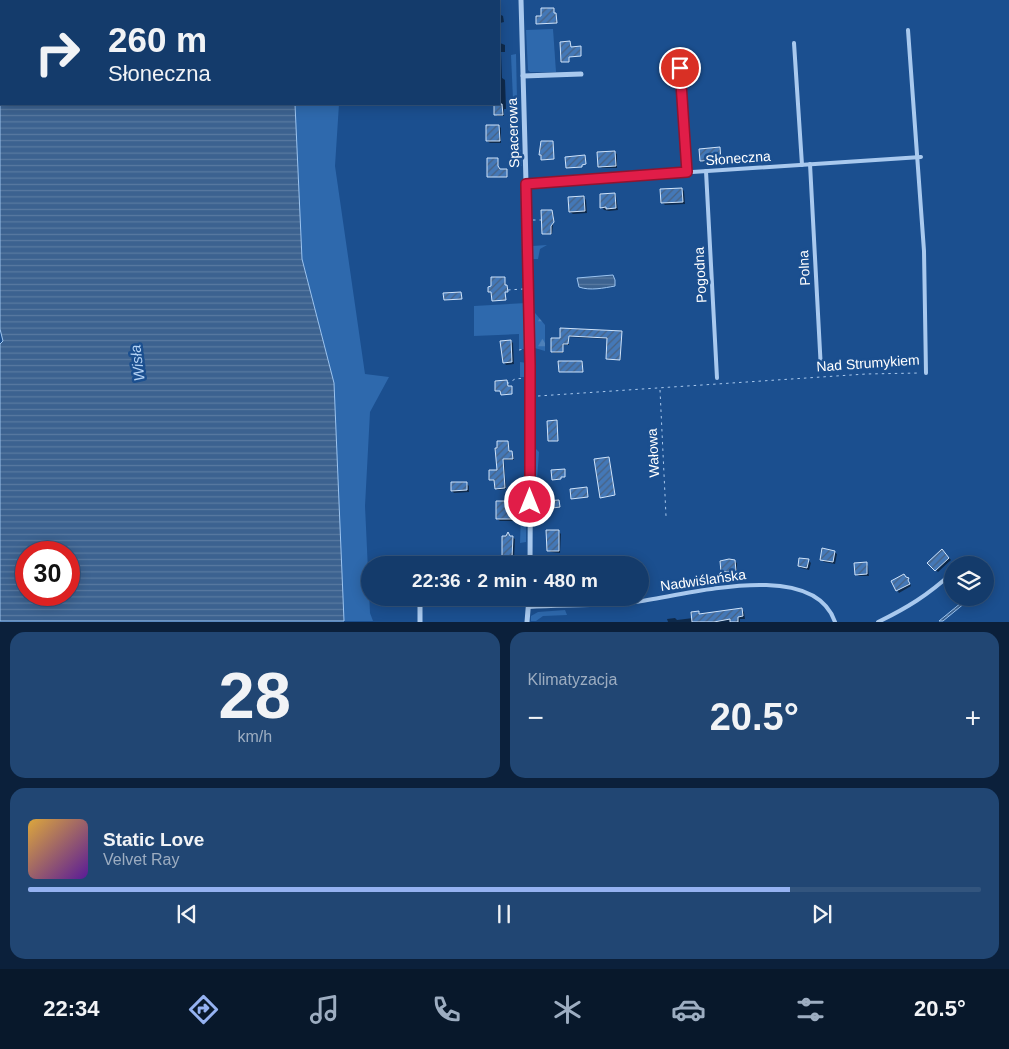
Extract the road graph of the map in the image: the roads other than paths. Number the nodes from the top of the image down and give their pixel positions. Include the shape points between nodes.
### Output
1 (521, 0) edge
2 (908, 30) dead end
3 (794, 43) dead end
4 (679, 50) dead end
5 (581, 74) dead end
6 (523, 76) junction
7 (919, 157) junction
8 (810, 164) junction
9 (802, 165) junction
10 (706, 171) junction
11 (687, 172) junction
12 (526, 184) junction
13 (821, 370) dead end
14 (926, 373) road end
15 (717, 378) dead end
16 (530, 556) edge
17 (944, 581) edge
18 (420, 606) edge
19 (529, 607) joint
20 (420, 622) edge
21 (527, 622) edge
22 (836, 622) edge
23 (878, 622) edge

1 - 6 street, Spacerowa
2 - 7 lane, Nad Strumykiem
3 - 9 lane
4 - 11 lane
5 - 6 street
6 - 12 street, Spacerowa
7 - 8 lane, Słoneczna
7 - 14 lane, Nad Strumykiem
8 - 9 lane, Słoneczna
8 - 13 lane, Polna
9 - 10 lane, Słoneczna
10 - 11 lane, Słoneczna
10 - 15 lane, Pogodna
11 - 12 lane, Słoneczna
12 - 16 street, Spacerowa
17 - 23 lane via 912,605
18 - 20 street
19 - 21 street
19 - 22 lane, Nadwiślańska via 634,602 715,589 778,584 810,593 821,601

